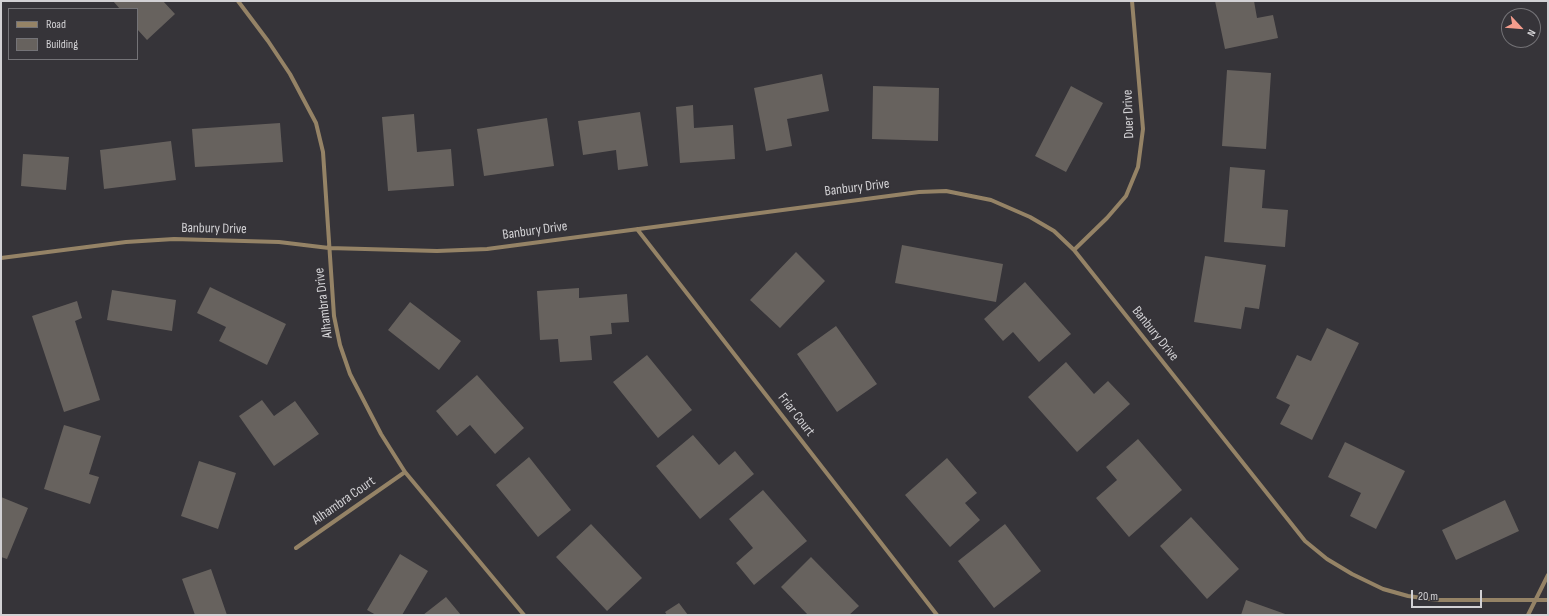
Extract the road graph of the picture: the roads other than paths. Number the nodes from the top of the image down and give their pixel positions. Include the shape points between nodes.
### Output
1 (238, 1) edge
2 (1132, 1) edge
3 (637, 229) junction
4 (329, 248) junction
5 (1074, 250) junction
6 (1, 258) edge
7 (405, 472) junction
8 (296, 548) dead end
9 (1548, 576) edge
10 (1536, 600) junction
11 (1548, 600) edge
12 (524, 615) edge
13 (937, 615) edge
14 (1528, 615) edge

1 - 4 street, Alhambra Drive via 290,74 316,123 324,152
2 - 5 street, Duer Drive via 1143,128 1138,167 1126,196
3 - 4 street, Banbury Drive via 487,249 437,251
3 - 5 street, Banbury Drive via 877,196 946,191 991,200 1030,217 1054,231
3 - 13 street, Friar Court
4 - 6 street, Banbury Drive via 279,242 174,239 126,242
4 - 7 street, Alhambra Drive via 334,316 350,374 381,434
5 - 10 street, Banbury Drive via 1305,541 1327,559 1383,589 1408,596 1437,600
7 - 8 street, Alhambra Court
7 - 12 street, Alhambra Drive
9 - 10 street
10 - 11 street, Banbury Drive
10 - 14 street

